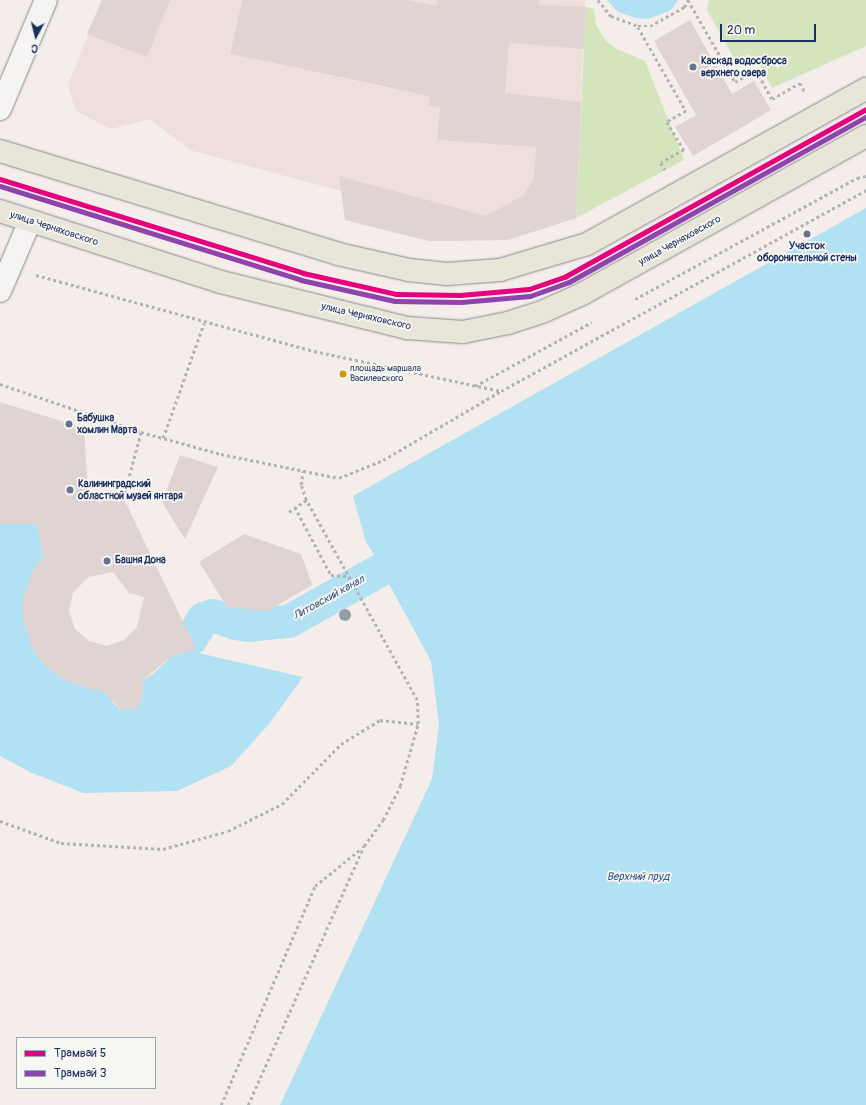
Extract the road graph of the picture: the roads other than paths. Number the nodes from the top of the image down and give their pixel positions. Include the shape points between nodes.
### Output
1 (46, 0) edge
2 (866, 89) edge
3 (0, 110) edge
4 (866, 136) edge
5 (0, 151) edge
6 (0, 211) edge
7 (30, 221) junction
8 (4, 281) edge

1 - 3 street
2 - 5 main road via 587,244 500,270 447,274 409,270 338,254
4 - 7 main road, улица Черняховского via 582,294 522,319 464,332 407,328 221,282
6 - 7 main road, улица Черняховского
7 - 8 street

